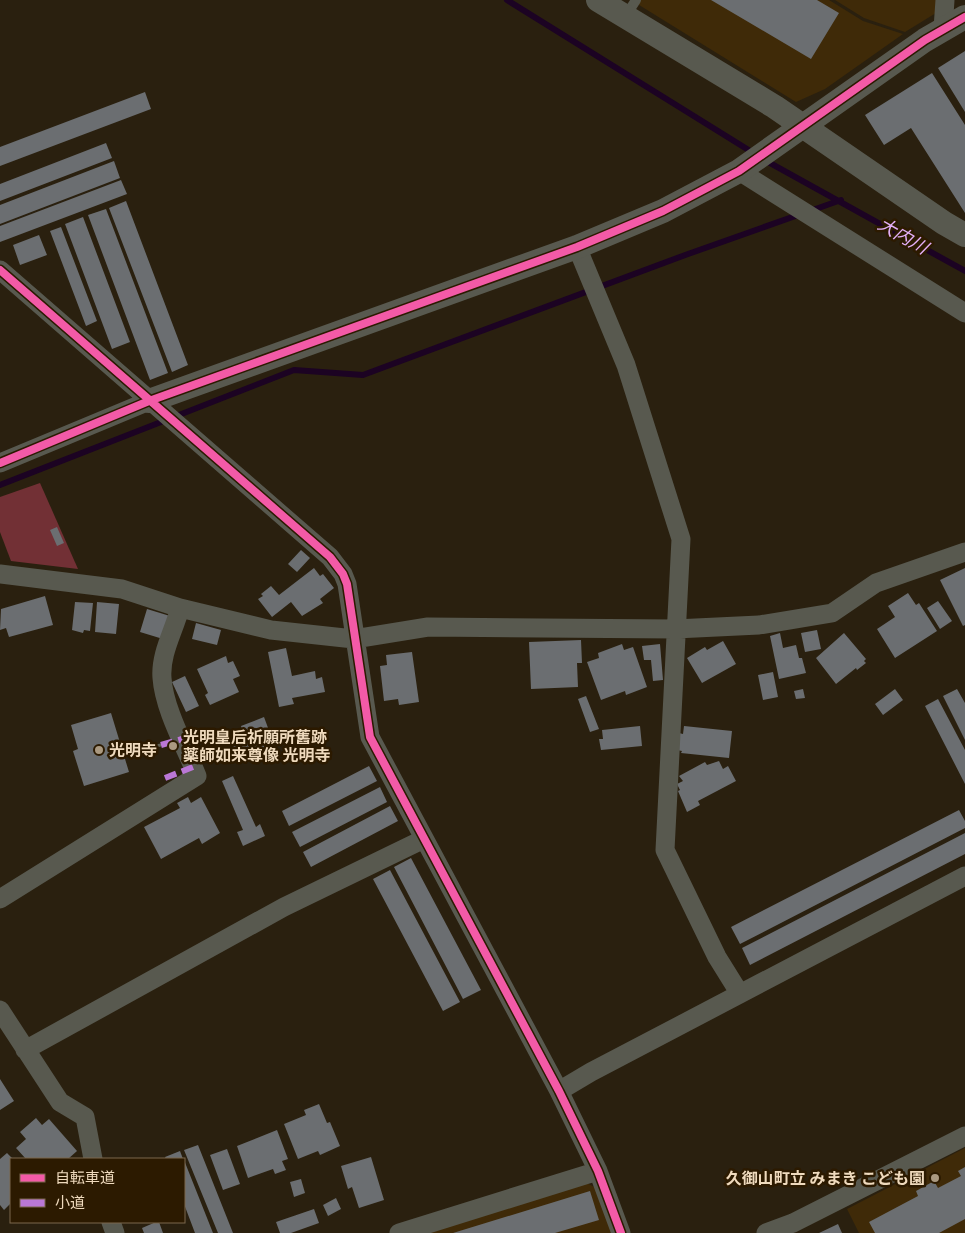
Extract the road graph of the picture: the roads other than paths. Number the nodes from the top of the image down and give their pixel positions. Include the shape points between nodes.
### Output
1 (598, 0) edge
2 (945, 0) edge
3 (630, 8) edge
4 (965, 17) edge
5 (943, 29) junction
6 (804, 125) junction
7 (739, 171) junction
8 (965, 235) edge
9 (577, 247) junction
10 (0, 270) edge
11 (965, 313) edge
12 (149, 401) junction
13 (0, 463) edge
14 (965, 552) edge
15 (0, 574) edge
16 (180, 608) junction
17 (675, 629) junction
18 (354, 639) junction
19 (424, 839) junction
20 (965, 876) edge
21 (0, 898) edge
22 (740, 994) junction
23 (0, 1010) edge
24 (25, 1050) junction
25 (559, 1091) junction
26 (965, 1136) edge
27 (93, 1158) edge
28 (598, 1171) junction
29 (399, 1233) edge
30 (621, 1233) edge
31 (766, 1233) edge

1 - 3 street
2 - 5 street
3 - 6 street
4 - 5 street
5 - 6 street
6 - 7 street
6 - 8 street
7 - 9 street via 663,212
7 - 11 street
9 - 12 street
9 - 17 street via 626,365 681,539
10 - 12 street
12 - 13 street
12 - 18 street via 337,565 347,584
14 - 17 street via 876,583 832,613 759,625
15 - 16 street via 122,589
16 - 18 street via 271,630
16 - 21 street via 166,651 162,678 166,698 197,776
17 - 18 street via 428,628
17 - 22 street via 664,850 717,957
18 - 19 street via 360,657 370,737
19 - 24 street via 284,907
19 - 25 street
20 - 22 street
22 - 25 street
23 - 24 street
24 - 27 street via 60,1102 85,1117
25 - 28 street
26 - 31 street via 793,1223
28 - 29 street
28 - 30 street

